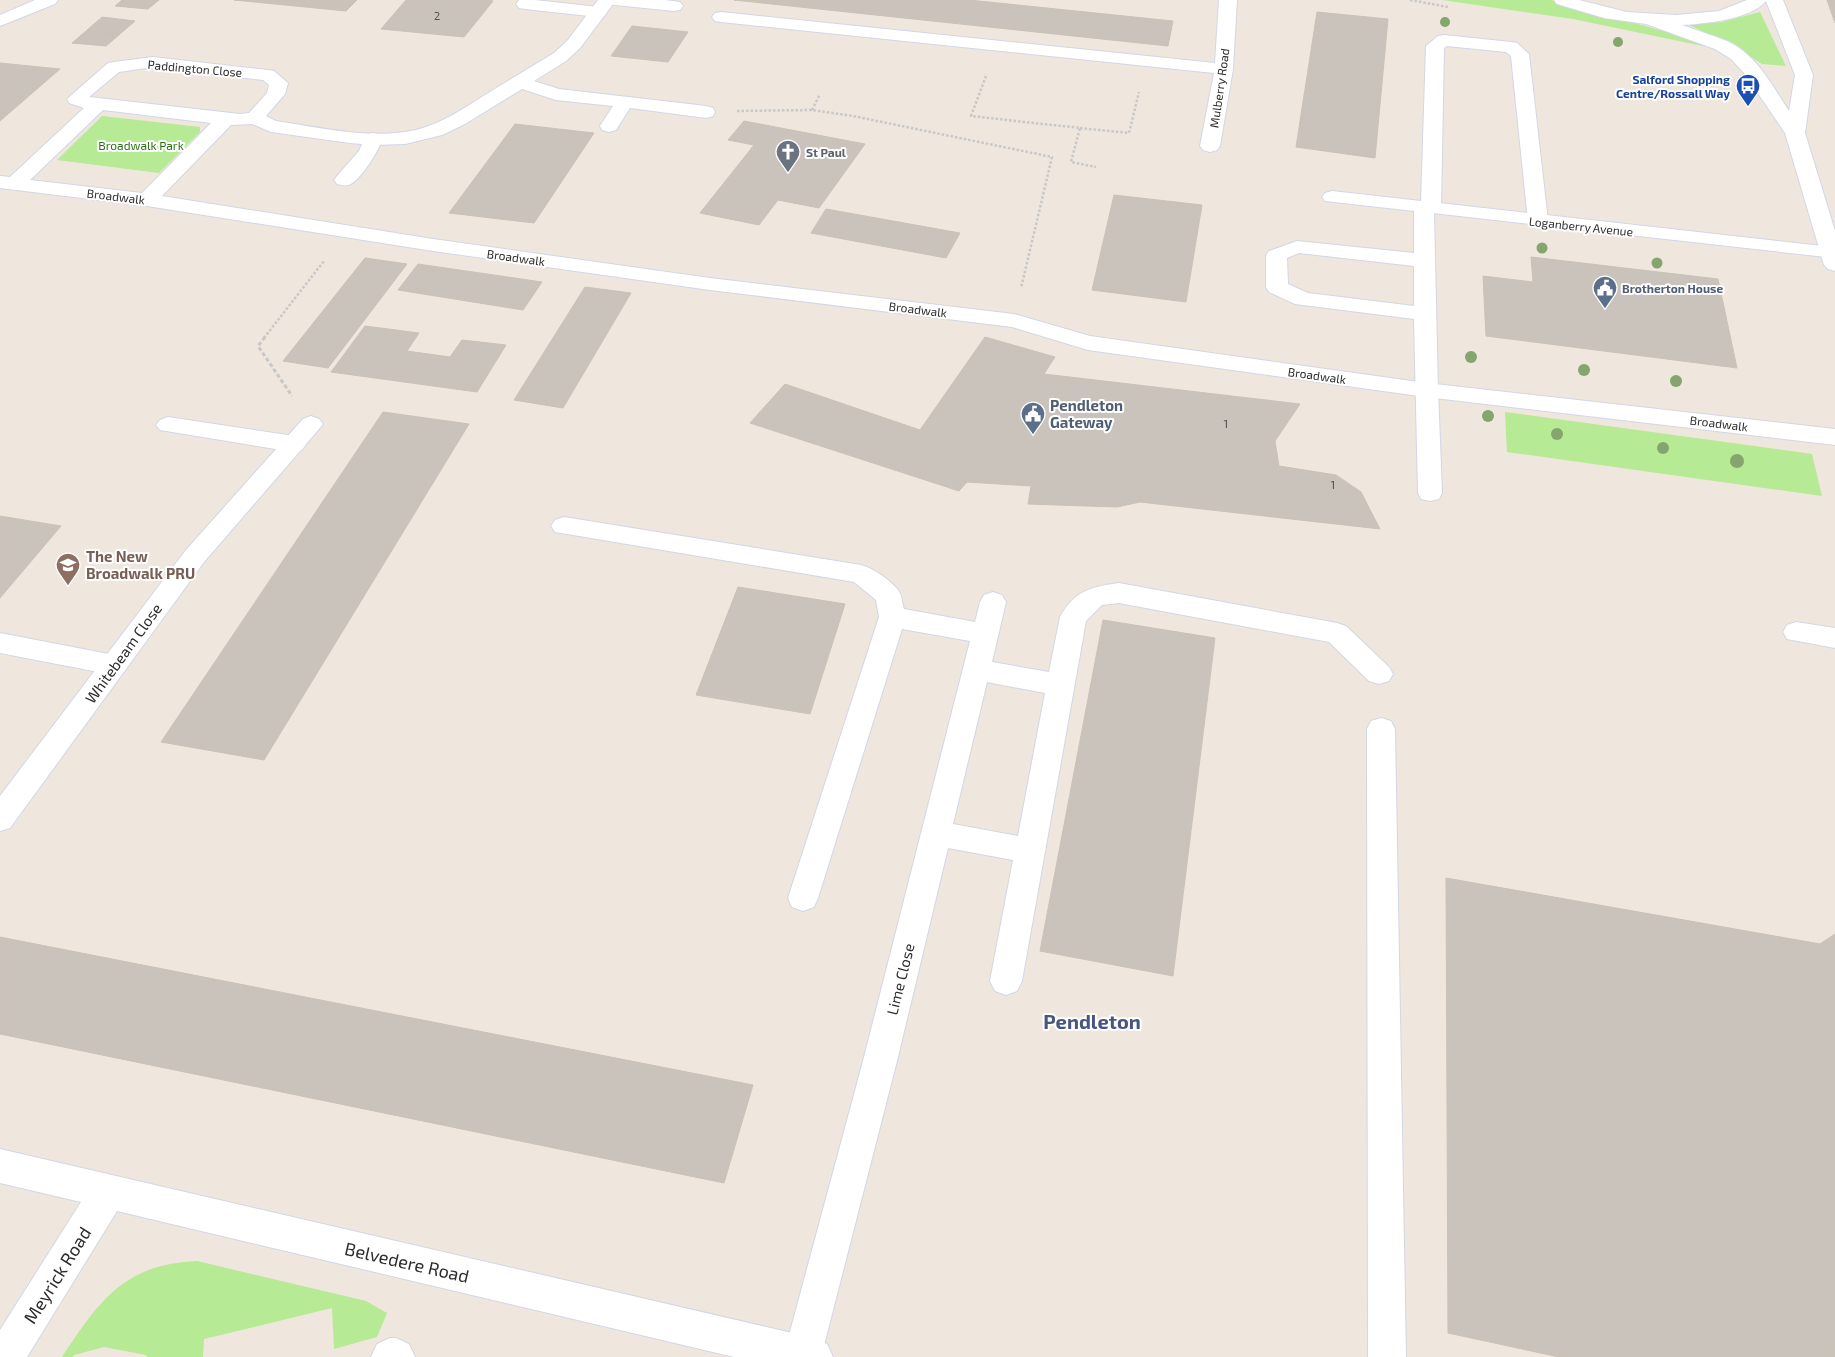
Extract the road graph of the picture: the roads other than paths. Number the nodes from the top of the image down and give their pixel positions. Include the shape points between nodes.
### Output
1 (49, 0) edge
2 (615, 0) edge
3 (1228, 0) edge
4 (1564, 0) edge
5 (1758, 0) edge
6 (1774, 0) edge
7 (525, 4) dead end
8 (603, 6) edge
9 (674, 6) dead end
10 (721, 17) dead end
11 (1647, 19) junction
12 (0, 21) edge
13 (1224, 68) junction
14 (520, 82) junction
15 (625, 102) junction
16 (98, 104) junction
17 (706, 112) road end
18 (255, 118) junction
19 (226, 119) junction
20 (609, 126) dead end
21 (1795, 133) junction
22 (373, 139) junction
23 (1210, 146) dead end
24 (344, 180) dead end
25 (8, 182) edge
26 (1332, 197) dead end
27 (147, 200) junction
28 (1427, 208) junction
29 (1538, 221) junction
30 (1833, 259) edge
31 (1425, 261) junction
32 (1426, 314) junction
33 (1426, 390) junction
34 (311, 424) road end
35 (168, 425) dead end
36 (1835, 437) edge
37 (294, 444) junction
38 (1430, 493) dead end
39 (564, 526) dead end
40 (993, 602) dead end
41 (892, 617) junction
42 (1796, 632) dead end
43 (985, 634) junction
44 (1835, 638) edge
45 (0, 643) edge
46 (114, 665) junction
47 (976, 669) junction
48 (1379, 674) dead end
49 (1061, 685) junction
50 (1381, 729) dead end
51 (0, 819) edge
52 (936, 833) junction
53 (1030, 851) junction
54 (803, 898) dead end
55 (1006, 982) dead end
56 (0, 1166) edge
57 (108, 1192) junction
58 (808, 1356) edge
59 (4, 1357) edge
60 (390, 1357) edge
61 (396, 1357) edge
62 (1386, 1357) edge

1 - 12 street
2 - 9 street
3 - 13 street, Mulberry Road
4 - 11 street via 1606,13
5 - 11 street via 1729,14 1693,19
6 - 21 street via 1804,75
7 - 8 street
8 - 14 street, Paddington Close via 560,57
10 - 13 street
11 - 21 street via 1721,45 1737,55 1757,76
13 - 23 street, Mulberry Road
14 - 15 street via 556,94
14 - 22 street, Paddington Close via 435,131 405,138
15 - 17 street
15 - 20 street
16 - 18 street, Paddington Close via 76,99 114,67 153,62 268,75 278,83 276,94
16 - 19 street, Paddington Close
16 - 25 street
18 - 19 street, Paddington Close
18 - 22 street, Paddington Close via 271,126
19 - 27 street
21 - 30 street
22 - 24 street via 368,153
25 - 27 street, Broadwalk
26 - 28 street, Loganberry Avenue
27 - 33 street, Broadwalk via 710,284 1014,321 1088,343
28 - 29 street, Loganberry Avenue
28 - 29 street via 1435,46 1444,40 1511,47 1520,54
28 - 31 street
29 - 30 street, Loganberry Avenue
31 - 32 street
31 - 32 street via 1297,247 1276,255 1277,287 1303,299
32 - 33 street
33 - 36 street, Broadwalk
33 - 38 street
34 - 37 street, Whitebeam Close
35 - 37 street
37 - 46 street, Whitebeam Close via 195,556
39 - 41 street via 861,574 888,596
40 - 43 street, Lime Close
41 - 43 street
41 - 54 street
42 - 44 street
43 - 47 street, Lime Close
45 - 46 street
46 - 51 street, Whitebeam Close
47 - 49 street
47 - 52 street, Lime Close
48 - 49 street via 1337,633 1119,594 1094,596 1073,617
49 - 53 street
50 - 62 street
52 - 53 street
52 - 58 street, Lime Close
53 - 55 street
56 - 57 street, Belvedere Road
57 - 58 street, Belvedere Road
57 - 59 street, Meyrick Road
60 - 61 street

